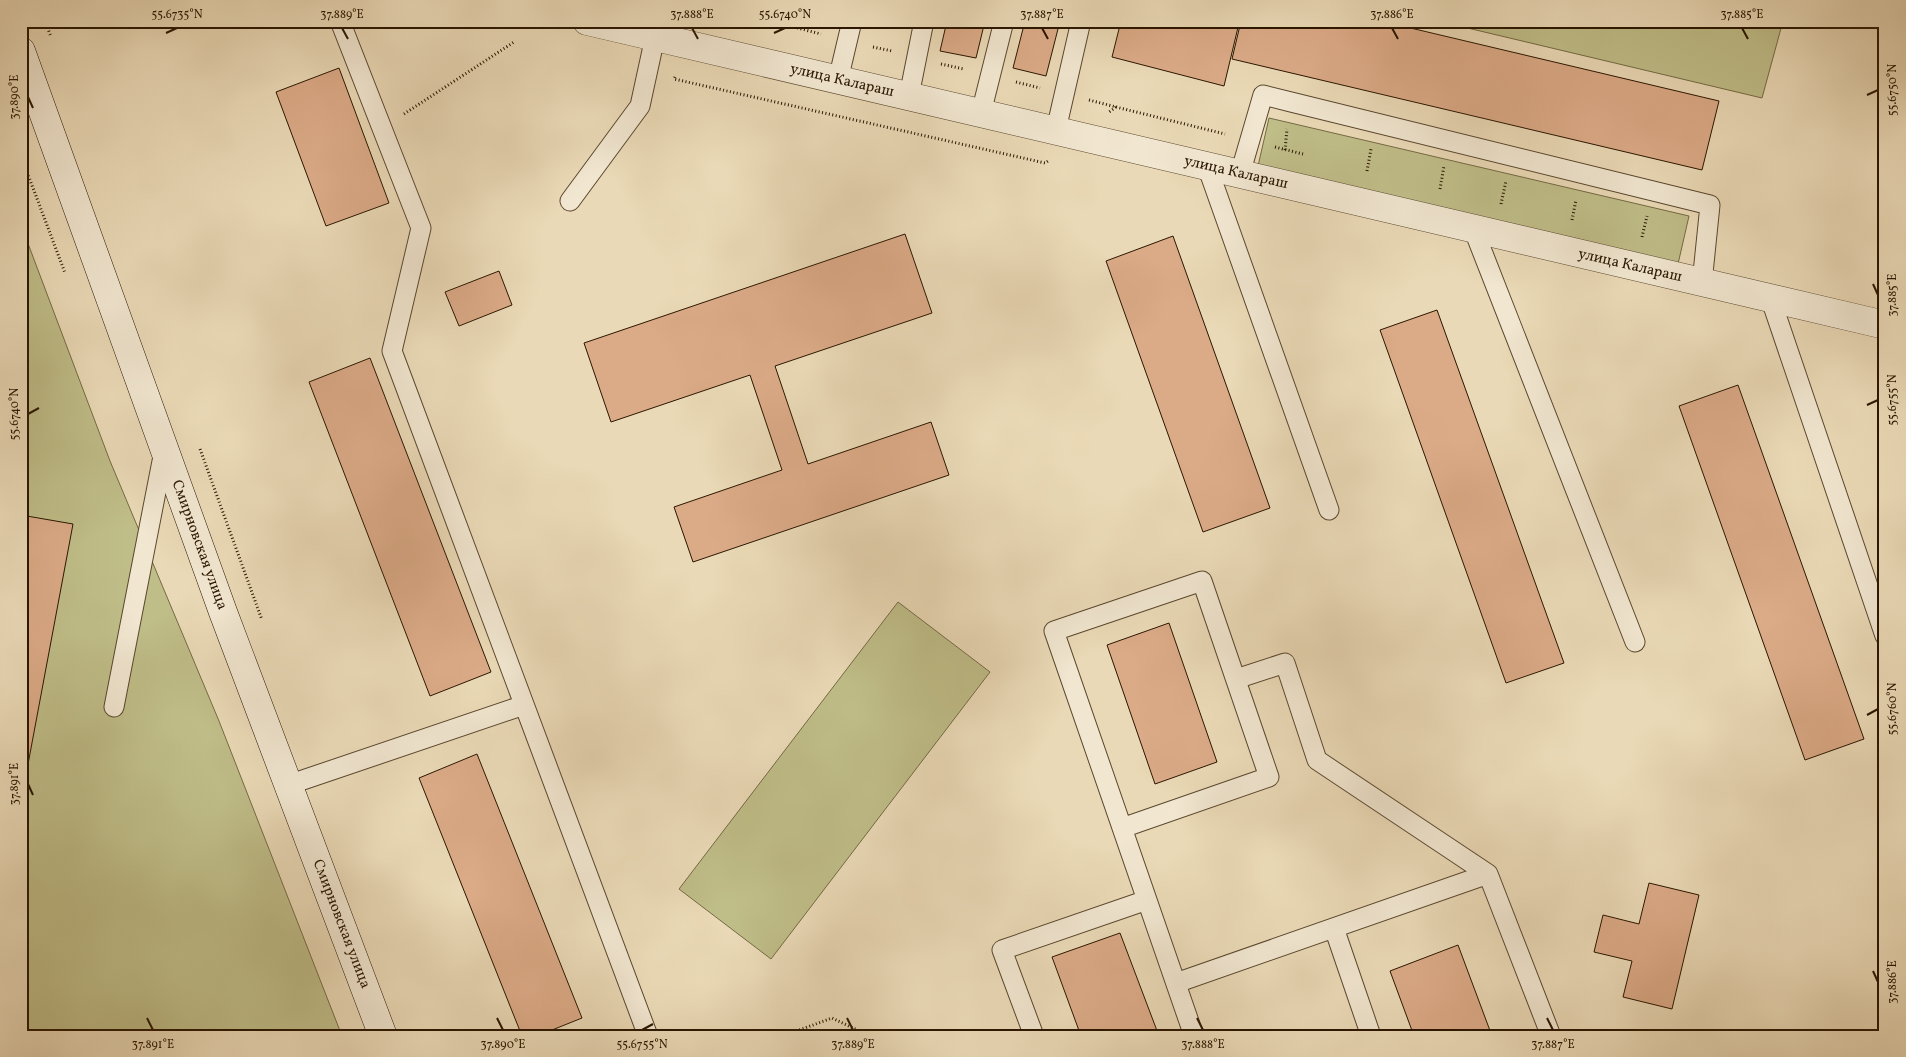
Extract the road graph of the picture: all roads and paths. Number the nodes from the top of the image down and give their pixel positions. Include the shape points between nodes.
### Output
1 (45, 21) edge
2 (340, 21) edge
3 (587, 21) edge
4 (770, 21) edge
5 (852, 21) edge
6 (924, 21) edge
7 (1004, 21) edge
8 (1081, 21) edge
9 (640, 30) edge
10 (52, 40) dead end
11 (847, 40) junction
12 (514, 42) dead end
13 (21, 51) edge
14 (916, 57) junction
15 (990, 76) junction
16 (838, 80) junction
17 (1064, 94) junction
18 (909, 96) junction
19 (981, 113) junction
20 (382, 129) junction
21 (1068, 133) junction
22 (1207, 166) junction
23 (1240, 174) junction
24 (570, 201) dead end
25 (1473, 228) junction
26 (1702, 283) junction
27 (1771, 300) junction
28 (1885, 325) edge
29 (197, 440) dead end
30 (165, 450) junction
31 (1329, 510) dead end
32 (264, 626) dead end
33 (1885, 636) edge
34 (1635, 642) dead end
35 (1236, 679) junction
36 (524, 706) junction
37 (114, 707) dead end
38 (288, 785) junction
39 (1122, 828) junction
40 (1488, 874) junction
41 (1147, 900) junction
42 (1334, 928) junction
43 (1176, 983) junction
44 (383, 1036) edge
45 (648, 1036) edge
46 (782, 1036) edge
47 (870, 1036) edge
48 (1034, 1036) edge
49 (1194, 1036) edge
50 (1371, 1036) edge
51 (1551, 1036) edge

1 - 10 path
2 - 20 lane
3 - 9 street, улица Калараш
4 - 11 path
5 - 11 lane
6 - 14 lane
7 - 15 lane
8 - 17 lane
9 - 16 street, улица Калараш
9 - 24 lane via 640,106
11 - 14 path
11 - 16 lane
12 - 20 path
13 - 30 street, Смирновская улица
14 - 15 path
14 - 18 lane
15 - 17 path
15 - 19 lane
16 - 18 street, улица Калараш
17 - 21 lane
17 - 21 path via 1116,107
18 - 19 street, улица Калараш
19 - 21 street, улица Калараш
20 - 36 lane via 421,228 392,351
21 - 22 street, улица Калараш
22 - 23 street, улица Калараш
22 - 31 lane
23 - 25 street, улица Калараш
23 - 26 lane via 1263,95 1272,97 1710,205
25 - 26 street, улица Калараш
25 - 34 lane
26 - 27 street, улица Калараш
27 - 28 street, улица Калараш
27 - 33 lane
29 - 32 path
30 - 37 lane
30 - 38 street, Смирновская улица
35 - 39 lane via 1269,777
35 - 39 lane via 1202,581 1054,632
35 - 40 lane via 1285,663 1317,760
36 - 38 lane
36 - 45 lane
38 - 44 street, Смирновская улица
39 - 41 lane
40 - 42 lane
40 - 51 lane
41 - 43 lane
41 - 48 lane via 1002,950
42 - 43 lane
42 - 50 lane
43 - 49 lane
46 - 47 path via 832,1018

